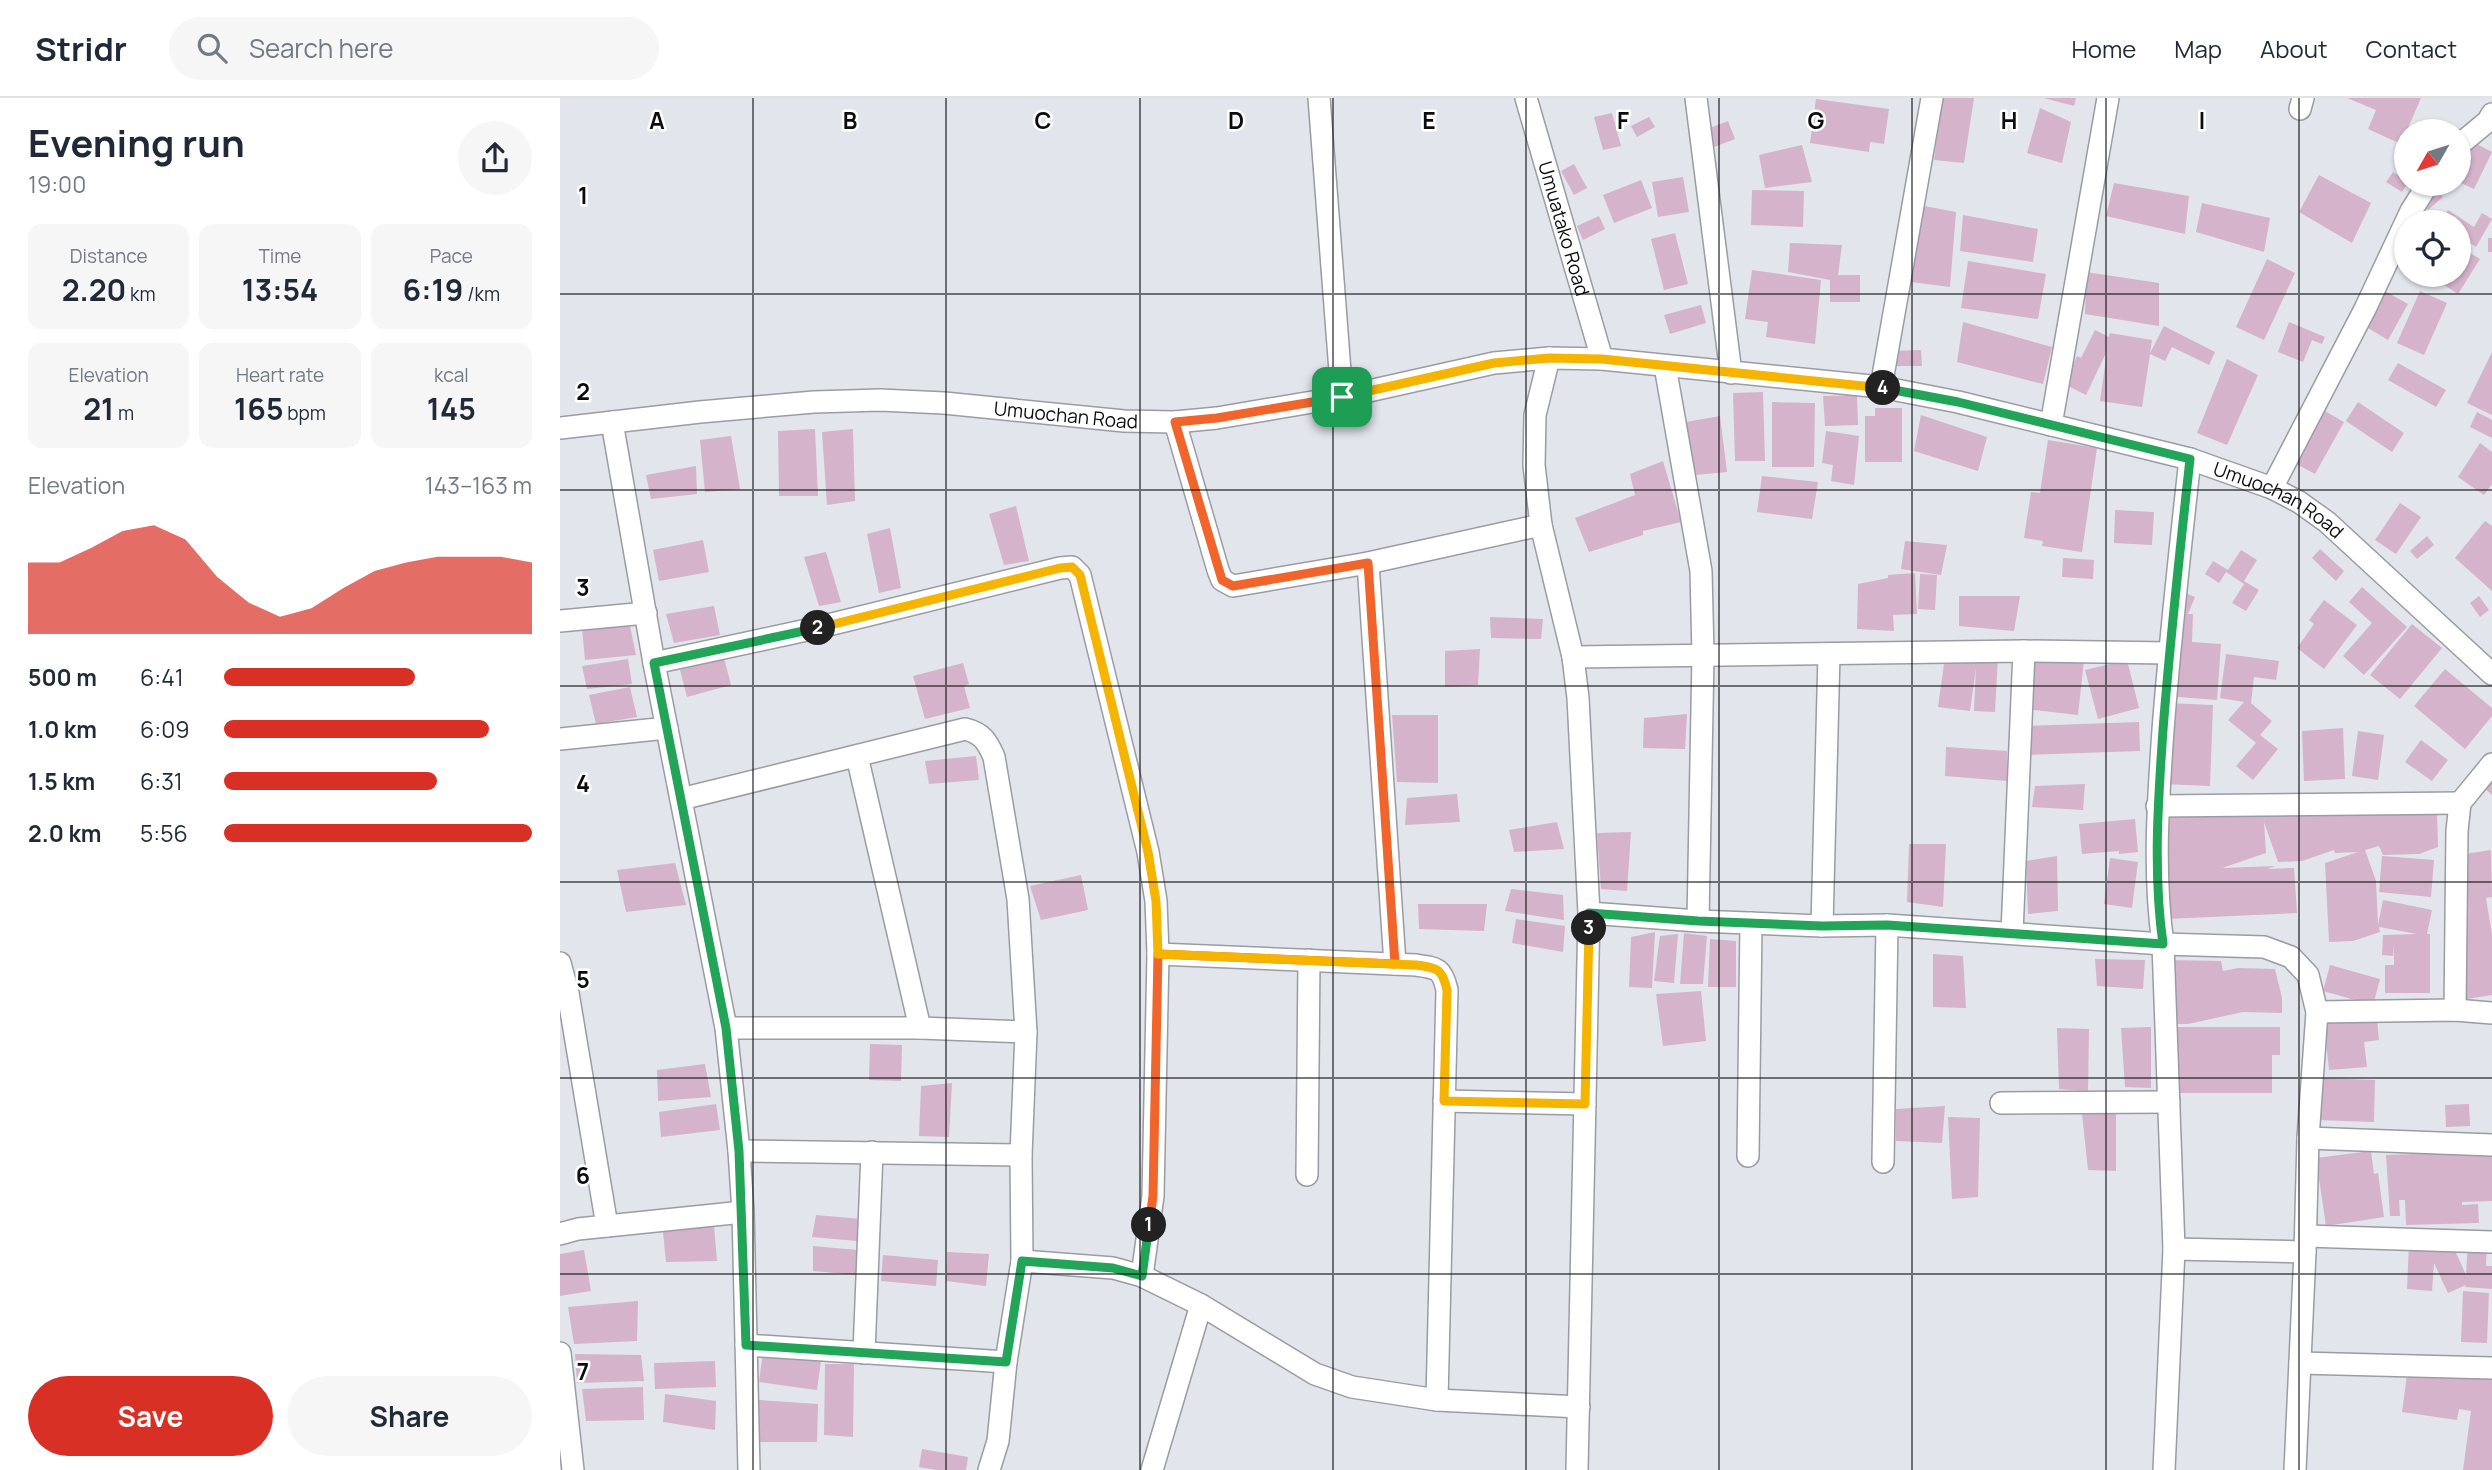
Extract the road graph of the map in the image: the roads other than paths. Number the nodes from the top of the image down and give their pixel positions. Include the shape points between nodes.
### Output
1 (1319, 98) edge
2 (1526, 98) edge
3 (1696, 98) edge
4 (1932, 98) edge
5 (2108, 98) edge
6 (2492, 114) edge
7 (2471, 135) edge
8 (2471, 142) edge
9 (2492, 145) edge
10 (2420, 196) edge
11 (1549, 358) junction
12 (1602, 359) junction
13 (1665, 366) junction
14 (1731, 373) junction
15 (1881, 387) junction
16 (1342, 397) junction
17 (612, 422) junction
18 (1175, 422) junction
19 (2051, 425) junction
20 (560, 428) edge
21 (2190, 459) junction
22 (2272, 488) junction
23 (1541, 524) junction
24 (1368, 563) junction
25 (646, 613) junction
26 (560, 621) edge
27 (2024, 652) junction
28 (2169, 653) junction
29 (1829, 654) junction
30 (1703, 655) junction
31 (1573, 657) junction
32 (654, 663) junction
33 (2488, 663) edge
34 (667, 729) junction
35 (560, 739) edge
36 (857, 756) junction
37 (2492, 764) edge
38 (681, 800) junction
39 (2460, 803) junction
40 (2157, 806) junction
41 (1589, 913) junction
42 (1698, 921) junction
43 (1751, 923) junction
44 (1887, 925) junction
45 (1822, 926) junction
46 (2012, 933) junction
47 (2163, 944) junction
48 (1158, 954) junction
49 (1308, 960) junction
50 (560, 963) edge
51 (1395, 964) junction
52 (2455, 1010) junction
53 (2317, 1012) junction
54 (2492, 1013) edge
55 (726, 1028) junction
56 (920, 1028) junction
57 (1026, 1032) junction
58 (1444, 1101) junction
59 (2169, 1102) junction
60 (2001, 1103) dead end
61 (1585, 1104) junction
62 (2308, 1138) junction
63 (2492, 1145) edge
64 (739, 1151) junction
65 (872, 1152) junction
66 (1021, 1155) junction
67 (1748, 1156) dead end
68 (1883, 1162) dead end
69 (1307, 1175) dead end
70 (743, 1212) junction
71 (607, 1226) junction
72 (560, 1234) edge
73 (2492, 1242) edge
74 (2305, 1244) junction
75 (2174, 1249) junction
76 (1022, 1261) junction
77 (1142, 1276) junction
78 (1201, 1306) junction
79 (746, 1345) junction
80 (560, 1353) edge
81 (864, 1353) junction
82 (1006, 1362) junction
83 (2300, 1363) junction
84 (2492, 1368) edge
85 (1437, 1400) junction
86 (1579, 1407) junction
87 (573, 1470) edge
88 (749, 1470) edge
89 (989, 1470) edge
90 (1152, 1470) edge
91 (1577, 1470) edge
92 (2164, 1470) edge
93 (2295, 1470) edge

1 - 16 street
2 - 12 street, Umuatako Road
3 - 14 street
4 - 15 street
5 - 19 street
6 - 7 street
8 - 9 street
10 - 22 street
11 - 12 street, Umuochan Road
11 - 16 street, Umuochan Road via 1494,363
11 - 23 street via 1535,415 1534,466
12 - 13 street, Umuochan Road
13 - 14 street, Umuochan Road
13 - 30 street via 1701,571
14 - 15 street, Umuochan Road
15 - 19 street, Umuochan Road
16 - 18 street, Umuochan Road
17 - 18 street, Umuochan Road via 880,400
17 - 20 street, Umuochan Road
17 - 25 street
18 - 24 street via 1222,580 1233,586
19 - 21 street, Umuochan Road
21 - 22 street, Umuochan Road
21 - 28 street
22 - 33 street, Umuochan Road via 2327,522
23 - 24 street
23 - 31 street
24 - 51 street
25 - 26 street
25 - 32 street
27 - 28 street
27 - 29 street
27 - 46 street
28 - 40 street
29 - 30 street
29 - 45 street
30 - 31 street
30 - 42 street
31 - 41 street
32 - 34 street
32 - 48 street via 1072,567 1080,575 1148,852
34 - 35 street
34 - 38 street
36 - 38 street
36 - 56 street
36 - 57 street via 965,729 988,742 1018,899
37 - 39 street
38 - 55 street
39 - 40 street
39 - 52 street
40 - 47 street via 2157,902
41 - 42 street
41 - 61 street
42 - 43 street
43 - 45 street
43 - 67 street
44 - 45 street
44 - 46 street
44 - 68 street
46 - 47 street
47 - 53 street via 2264,947 2291,957 2308,975
47 - 59 street
48 - 49 street
48 - 77 street via 1153,1196
49 - 51 street
49 - 69 street
50 - 71 street
51 - 58 street via 1436,968 1444,976
52 - 53 street
52 - 54 street
53 - 62 street
55 - 56 street
55 - 64 street
56 - 57 street
57 - 66 street
58 - 61 street
58 - 85 street
59 - 60 street
59 - 75 street
61 - 86 street
62 - 63 street
62 - 74 street
64 - 65 street
64 - 70 street
65 - 66 street
65 - 81 street
66 - 76 street
70 - 71 street
70 - 79 street
71 - 72 street
73 - 74 street
74 - 75 street
74 - 83 street
75 - 92 street
76 - 77 street via 1113,1268
76 - 82 street
77 - 78 street
78 - 85 street via 1315,1374 1352,1387
78 - 90 street
79 - 81 street
79 - 88 street
80 - 87 street
81 - 82 street
82 - 89 street via 998,1441
83 - 84 street
83 - 93 street
85 - 86 street
86 - 91 street

